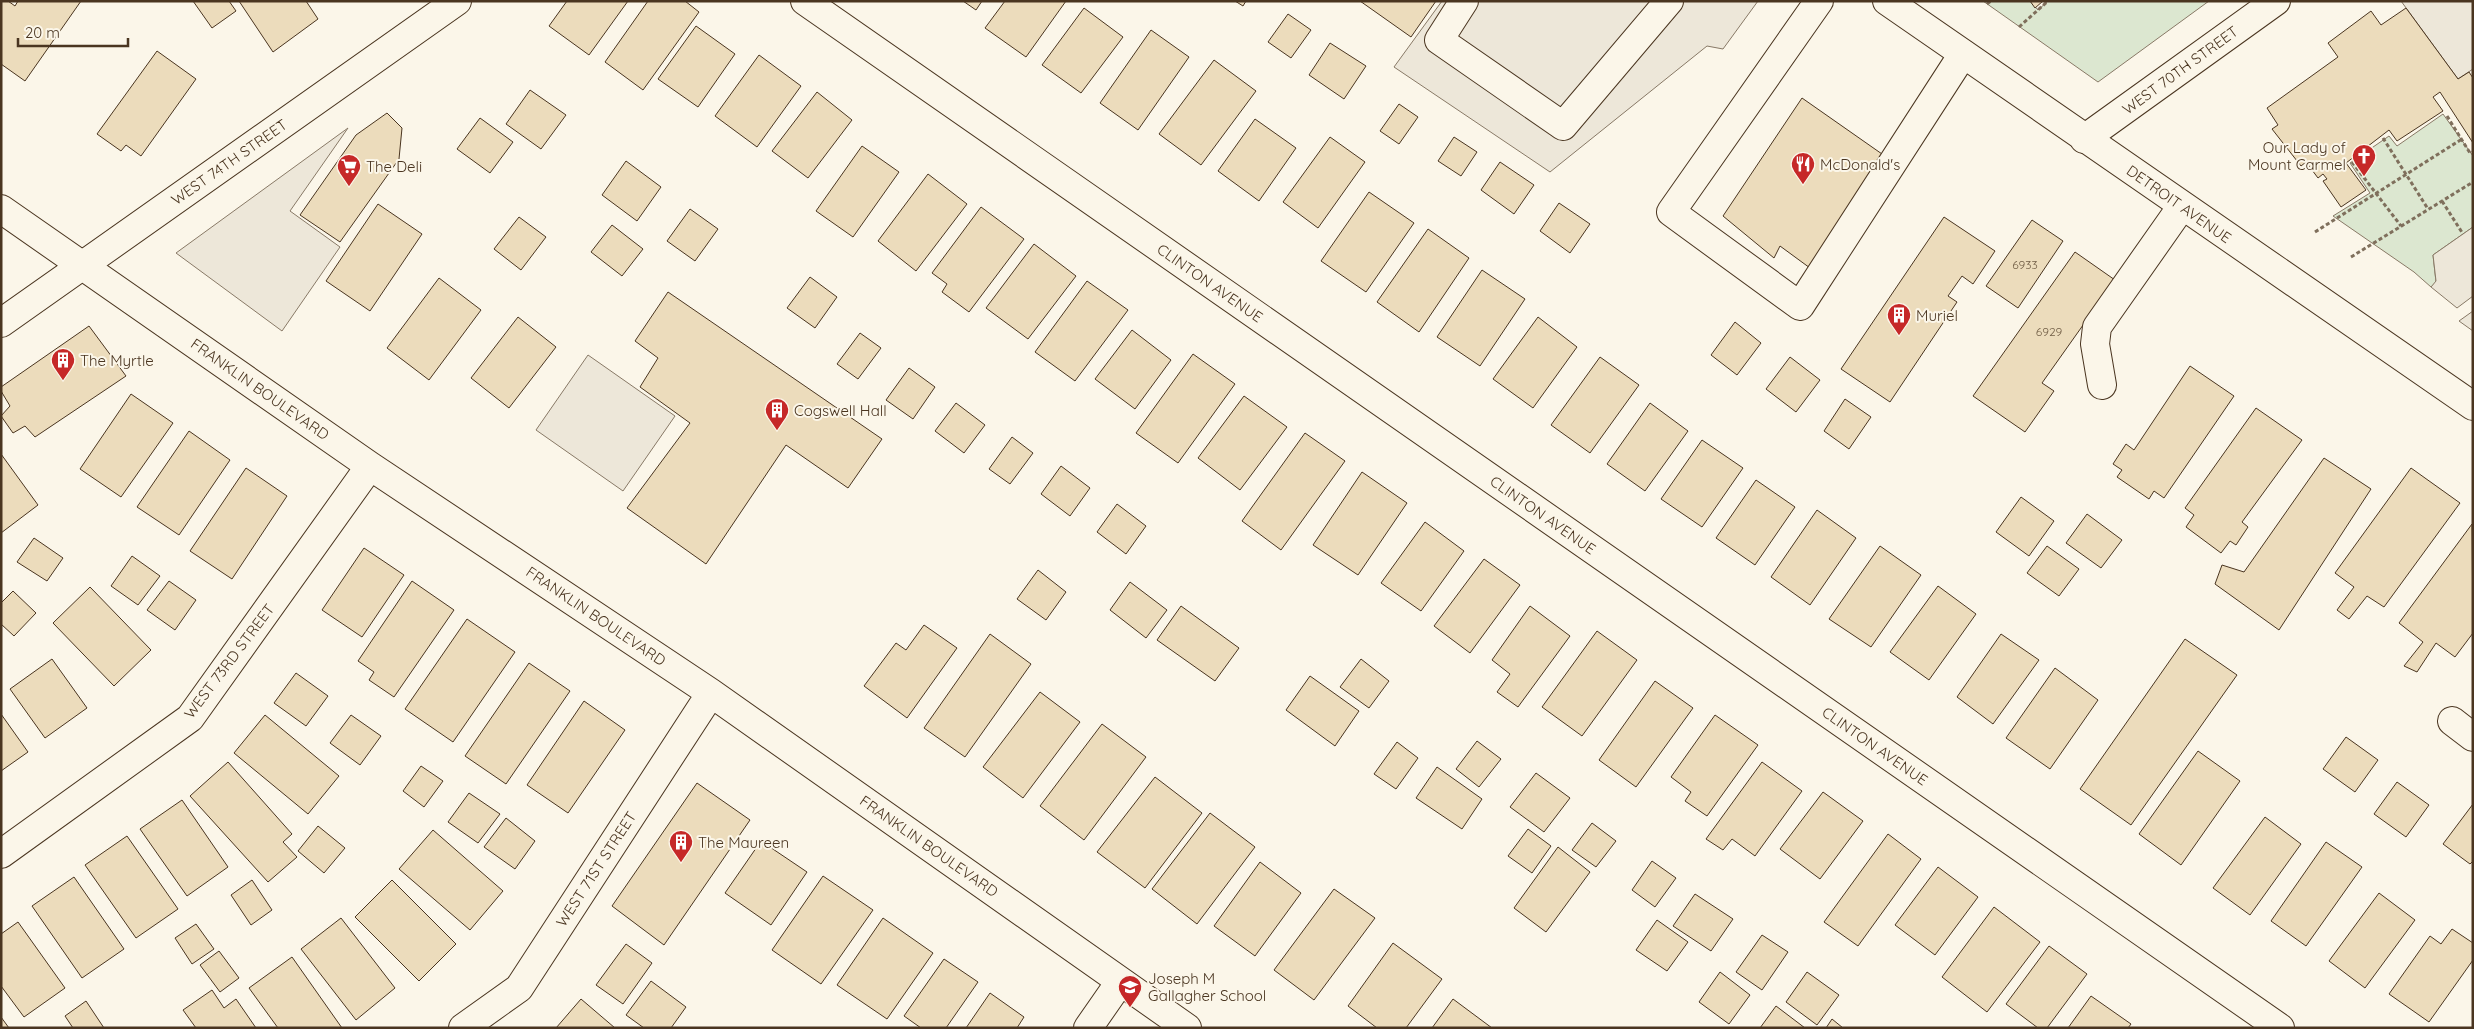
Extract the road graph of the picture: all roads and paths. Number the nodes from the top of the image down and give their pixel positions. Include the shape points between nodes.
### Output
1 (457, 1) edge
2 (805, 1) edge
3 (1464, 1) edge
4 (1669, 1) edge
5 (1819, 1) edge
6 (1887, 1) edge
7 (1991, 1) edge
8 (2048, 1) edge
9 (2276, 1) edge
10 (1987, 4) dead end
11 (2019, 27) dead end
12 (1963, 54) junction
13 (2447, 116) dead end
14 (2383, 138) dead end
15 (2084, 139) junction
16 (2462, 139) dead end
17 (2473, 152) edge
18 (2352, 162) dead end
19 (2406, 174) junction
20 (2473, 182) edge
21 (2376, 193) junction
22 (2442, 201) junction
23 (2182, 206) junction
24 (1, 209) edge
25 (2428, 209) junction
26 (2401, 226) junction
27 (2315, 232) dead end
28 (2463, 234) dead end
29 (2351, 257) dead end
30 (82, 266) junction
31 (1, 323) edge
32 (2102, 385) dead end
33 (2473, 406) edge
34 (370, 466) junction
35 (711, 693) junction
36 (1, 854) edge
37 (1120, 982) junction
38 (463, 1028) edge
39 (1088, 1028) edge
40 (1187, 1028) edge
41 (2280, 1028) edge

1 - 30 street, WEST 74TH STREET
2 - 41 street, CLINTON AVENUE
3 - 4 street via 1439,40 1563,126
5 - 12 street via 1671,212 1800,306
6 - 12 street, DETROIT AVENUE
7 - 10 path
8 - 11 path
9 - 15 street, WEST 70TH STREET
12 - 15 street, DETROIT AVENUE
13 - 17 path via 2470,153
14 - 19 path
15 - 23 street, DETROIT AVENUE
16 - 19 path
18 - 21 path
19 - 21 path
19 - 25 path
20 - 22 path
21 - 26 path
21 - 27 path
22 - 25 path
22 - 28 path
23 - 32 street via 2097,327 2095,344
23 - 33 street, DETROIT AVENUE
24 - 30 street, FRANKLIN BOULEVARD
25 - 26 path
26 - 29 path
30 - 31 street, WEST 74TH STREET
30 - 34 street, FRANKLIN BOULEVARD
34 - 35 street, FRANKLIN BOULEVARD
34 - 36 street, WEST 73RD STREET via 190,718
35 - 37 street, FRANKLIN BOULEVARD
35 - 38 street, WEST 71ST STREET via 518,988
37 - 39 street
37 - 40 street, FRANKLIN BOULEVARD

